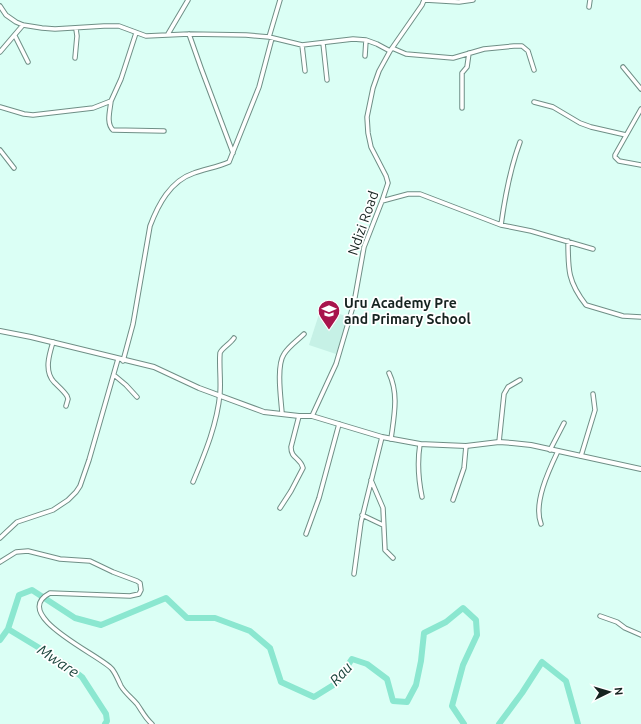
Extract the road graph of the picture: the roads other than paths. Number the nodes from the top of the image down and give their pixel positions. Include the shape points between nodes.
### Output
1 (188, 0) edge
2 (280, 0) edge
3 (425, 0) edge
4 (473, 0) edge
5 (590, 0) edge
6 (0, 6) edge
7 (590, 7) dead end
8 (23, 25) junction
9 (76, 29) junction
10 (136, 33) junction
11 (168, 34) junction
12 (190, 34) junction
13 (15, 36) junction
14 (270, 38) junction
15 (366, 40) junction
16 (323, 43) junction
17 (302, 45) junction
18 (391, 50) junction
19 (0, 52) edge
20 (469, 53) junction
21 (365, 56) dead end
22 (75, 58) dead end
23 (28, 62) dead end
24 (623, 67) dead end
25 (534, 70) dead end
26 (305, 71) dead end
27 (327, 80) dead end
28 (641, 89) edge
29 (111, 101) junction
30 (534, 102) dead end
31 (0, 107) edge
32 (462, 108) dead end
33 (641, 109) edge
34 (164, 131) dead end
35 (626, 135) junction
36 (520, 142) dead end
37 (0, 150) edge
38 (233, 153) junction
39 (641, 165) edge
40 (14, 168) dead end
41 (382, 201) junction
42 (502, 225) junction
43 (568, 241) junction
44 (593, 249) dead end
45 (641, 317) edge
46 (0, 331) edge
47 (304, 334) dead end
48 (234, 338) dead end
49 (53, 342) junction
50 (121, 360) junction
51 (389, 373) dead end
52 (114, 375) junction
53 (520, 380) dead end
54 (593, 394) dead end
55 (220, 395) junction
56 (137, 397) dead end
57 (66, 406) dead end
58 (282, 414) junction
59 (299, 416) junction
60 (312, 416) junction
61 (564, 422) dead end
62 (339, 424) junction
63 (382, 437) junction
64 (390, 439) junction
65 (499, 442) junction
66 (420, 444) junction
67 (466, 446) junction
68 (550, 450) junction
69 (558, 451) junction
70 (581, 456) junction
71 (641, 469) edge
72 (371, 480) junction
73 (193, 482) dead end
74 (422, 497) dead end
75 (453, 500) dead end
76 (280, 508) dead end
77 (362, 515) junction
78 (541, 524) dead end
79 (383, 525) junction
80 (306, 534) dead end
81 (0, 538) edge
82 (393, 558) dead end
83 (0, 562) edge
84 (354, 574) dead end
85 (600, 616) dead end
86 (641, 636) edge
87 (152, 724) edge

1 - 11 street
2 - 14 street
3 - 4 street
3 - 18 street, Ndizi Road
5 - 7 street
6 - 8 street via 6,15
8 - 9 street
8 - 13 street
9 - 10 street via 119,26
9 - 22 street
10 - 11 street via 146,36
10 - 29 street
11 - 12 street
12 - 14 street
12 - 38 street
13 - 19 street
13 - 23 street
14 - 17 street
14 - 38 street via 259,87
15 - 16 street
15 - 18 street
15 - 21 street
16 - 17 street
16 - 27 street
17 - 26 street
18 - 20 street via 406,54 453,58
18 - 41 street, Ndizi Road via 379,71 367,117 372,147 388,183
20 - 25 street via 484,49 522,46 528,51
20 - 32 street via 467,67 462,73
24 - 28 street
29 - 31 street via 93,108 33,114
29 - 34 street via 109,122 113,130
30 - 35 street via 553,107 590,127
33 - 35 street
35 - 39 street via 615,157 619,161
36 - 42 street via 506,188
37 - 40 street
38 - 50 street via 229,162 183,178 170,190 155,213 150,226 133,324
41 - 42 street via 408,194 420,194
41 - 60 street, Ndizi Road via 364,247 354,303 336,364
42 - 43 street
43 - 44 street
43 - 45 street via 569,276 586,306 623,316
46 - 49 street
47 - 58 street via 286,351 281,360
48 - 55 street via 220,353
49 - 50 street
49 - 57 street via 49,374 67,396
50 - 52 street
50 - 55 street via 160,369
51 - 64 street via 395,392
52 - 56 street
52 - 81 street via 89,460 76,492 53,510 17,522
53 - 65 street via 508,387 504,394
54 - 70 street via 595,410
55 - 58 street via 264,412
55 - 73 street via 210,440
58 - 59 street
59 - 60 street
59 - 76 street via 291,452 303,468
60 - 62 street
61 - 68 street
62 - 63 street
62 - 80 street via 319,498
63 - 64 street
63 - 72 street
64 - 66 street
65 - 67 street
65 - 68 street via 525,444
66 - 67 street
66 - 74 street via 417,466
67 - 75 street via 464,468
68 - 69 street
69 - 70 street
69 - 78 street via 541,497
70 - 71 street
72 - 77 street
72 - 79 street via 384,508
77 - 79 street
77 - 84 street
79 - 82 street via 385,550
83 - 87 street via 16,552 28,551 90,561 140,583 139,594 130,596 50,593 43,597 39,610 60,634 111,668 124,690
85 - 86 street via 617,622

